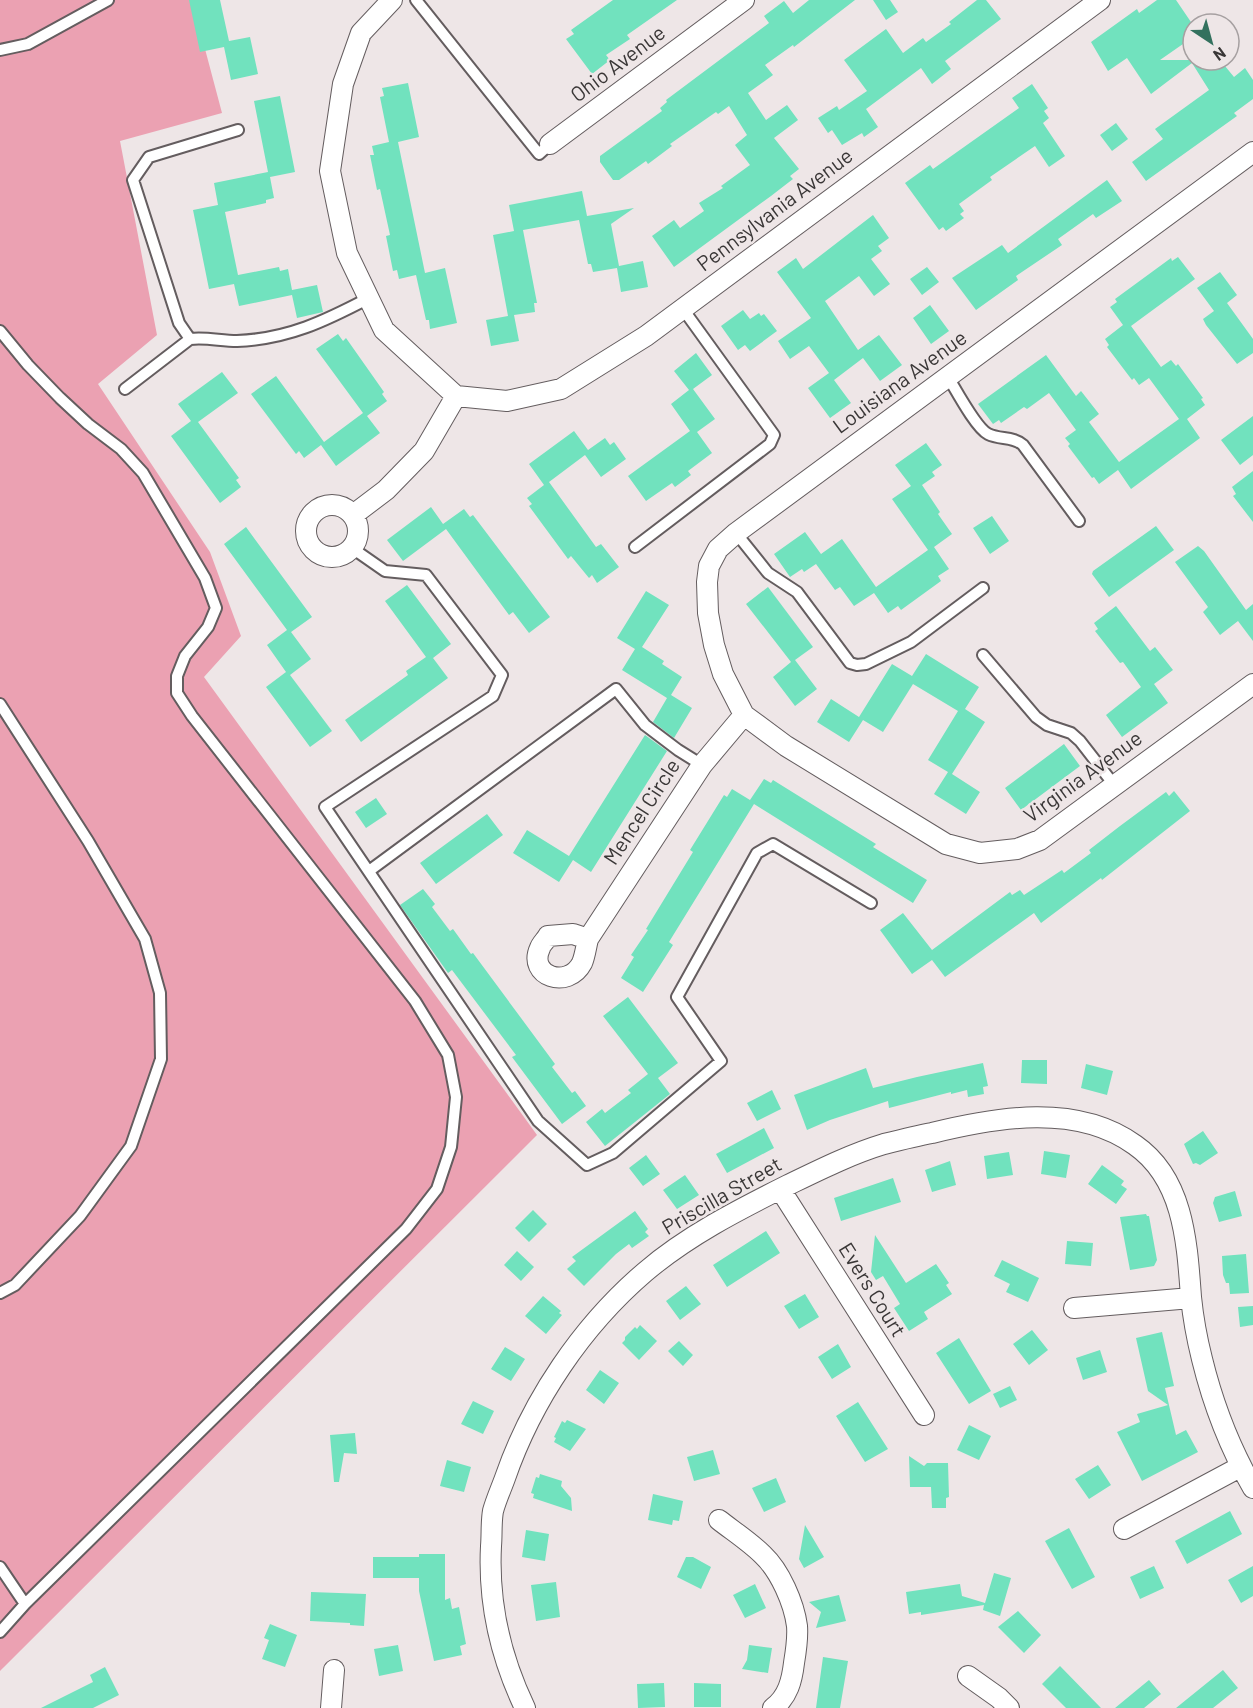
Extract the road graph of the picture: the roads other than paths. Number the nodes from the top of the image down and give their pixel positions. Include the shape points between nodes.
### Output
1 (108, 0) edge
2 (392, 0) edge
3 (416, 0) edge
4 (744, 0) edge
5 (1100, 0) edge
6 (0, 50) edge
7 (238, 130) dead end
8 (550, 144) joint
9 (1253, 152) edge
10 (369, 298) junction
11 (683, 309) junction
12 (0, 331) edge
13 (190, 339) junction
14 (948, 377) junction
15 (125, 389) dead end
16 (456, 396) junction
17 (353, 515) junction
18 (1079, 521) dead end
19 (736, 533) junction
20 (635, 547) dead end
21 (352, 548) junction
22 (983, 588) dead end
23 (983, 655) dead end
24 (1253, 684) edge
25 (0, 704) edge
26 (744, 715) junction
27 (702, 765) junction
28 (1115, 786) junction
29 (369, 871) junction
30 (871, 903) dead end
31 (588, 939) dead end
32 (780, 1190) junction
33 (0, 1293) edge
34 (1191, 1298) junction
35 (1074, 1308) dead end
36 (924, 1415) dead end
37 (1240, 1467) junction
38 (1253, 1488) edge
39 (719, 1520) dead end
40 (1124, 1529) dead end
41 (0, 1567) edge
42 (25, 1604) junction
43 (0, 1632) edge
44 (334, 1670) dead end
45 (968, 1676) dead end
46 (331, 1708) edge
47 (525, 1708) edge
48 (773, 1708) edge
49 (1010, 1708) edge

1 - 6 lane via 28,44
2 - 10 street via 361,33 343,84 330,171 347,254
3 - 8 lane via 539,154
4 - 8 street, Ohio Avenue
5 - 11 street, Pennsylvania Avenue
7 - 13 lane via 149,157 133,180 179,323
9 - 14 street, Louisiana Avenue
10 - 13 lane via 320,323 279,335 237,341
10 - 16 street via 384,330
11 - 16 street, Pennsylvania Avenue via 561,389 507,401
11 - 20 lane via 774,435 770,444
12 - 42 lane via 52,390 121,449 149,483 205,578 216,608 208,627 185,656 177,676 177,693 415,1001 448,1055 456,1097 451,1147 438,1189 406,1229
13 - 15 lane
14 - 18 lane via 987,434 1018,440 1023,445
14 - 19 street, Louisiana Avenue
16 - 17 street via 424,451 386,490
17 - 21 street via 358,535
17 - 21 street via 336,504 326,505 316,509 305,527 310,547 318,554 338,557
19 - 22 lane via 768,573 797,592 850,663 857,665 910,642
19 - 26 street, Louisiana Avenue via 718,549 709,566 708,614 723,674
21 - 29 lane via 385,571 426,575 502,675 493,696 325,807
23 - 28 lane via 1036,717 1080,741
24 - 28 street, Virginia Avenue
25 - 33 lane via 145,939 159,993 161,1059 132,1146 80,1216 15,1285
26 - 27 street, Mencel Circle
26 - 28 street, Virginia Avenue via 786,746 946,844 980,853 1017,849 1040,840
27 - 29 lane via 645,725 616,689
27 - 31 street, Mencel Circle
29 - 30 lane via 538,1121 587,1165 613,1153 722,1061 677,998 756,853 773,844
32 - 34 street, Priscilla Street via 833,1163 883,1144 955,1127 1018,1118 1063,1118 1093,1124 1136,1145 1168,1184 1182,1218
32 - 36 street, Evers Court
32 - 47 street, Priscilla Street via 693,1237 646,1271 580,1341 535,1408 493,1512 490,1557 499,1640
34 - 35 street
34 - 37 street, Priscilla Street via 1202,1358 1220,1420
37 - 38 street, Priscilla Street
37 - 40 street
39 - 48 street via 764,1555 792,1606 797,1641 792,1679 786,1694
41 - 42 lane
42 - 43 lane
44 - 46 street
45 - 49 street

